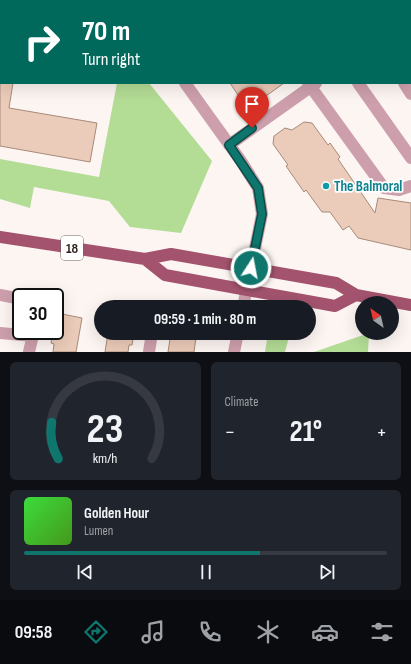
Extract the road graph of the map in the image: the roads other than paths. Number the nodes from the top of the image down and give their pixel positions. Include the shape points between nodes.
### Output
1 (186, 84) edge
2 (311, 84) edge
3 (359, 84) edge
4 (405, 84) edge
5 (411, 94) edge
6 (229, 145) junction
7 (411, 158) edge
8 (411, 186) edge
9 (0, 237) edge
10 (144, 260) junction
11 (251, 268) junction
12 (247, 290) junction
13 (0, 295) edge
14 (355, 296) edge
15 (356, 296) edge
16 (12, 297) edge
17 (245, 300) edge
18 (399, 303) edge
19 (411, 305) edge
20 (0, 333) edge
21 (12, 333) edge
22 (32, 340) edge
23 (151, 340) edge
24 (237, 340) edge
25 (29, 352) edge
26 (149, 352) edge
27 (234, 352) edge

1 - 6 street
2 - 6 street
2 - 8 street via 384,188 399,190
3 - 7 street
4 - 5 street
6 - 11 street via 258,188 262,214
9 - 10 main road, 18
10 - 11 main road, 18 via 171,254
10 - 12 main road, 18 via 165,275
11 - 12 street
11 - 15 main road, 18 via 336,283
12 - 14 main road, 18 via 335,306
12 - 17 street
13 - 16 street
18 - 19 main road, 18
20 - 21 street
22 - 25 street
23 - 26 street
24 - 27 street

